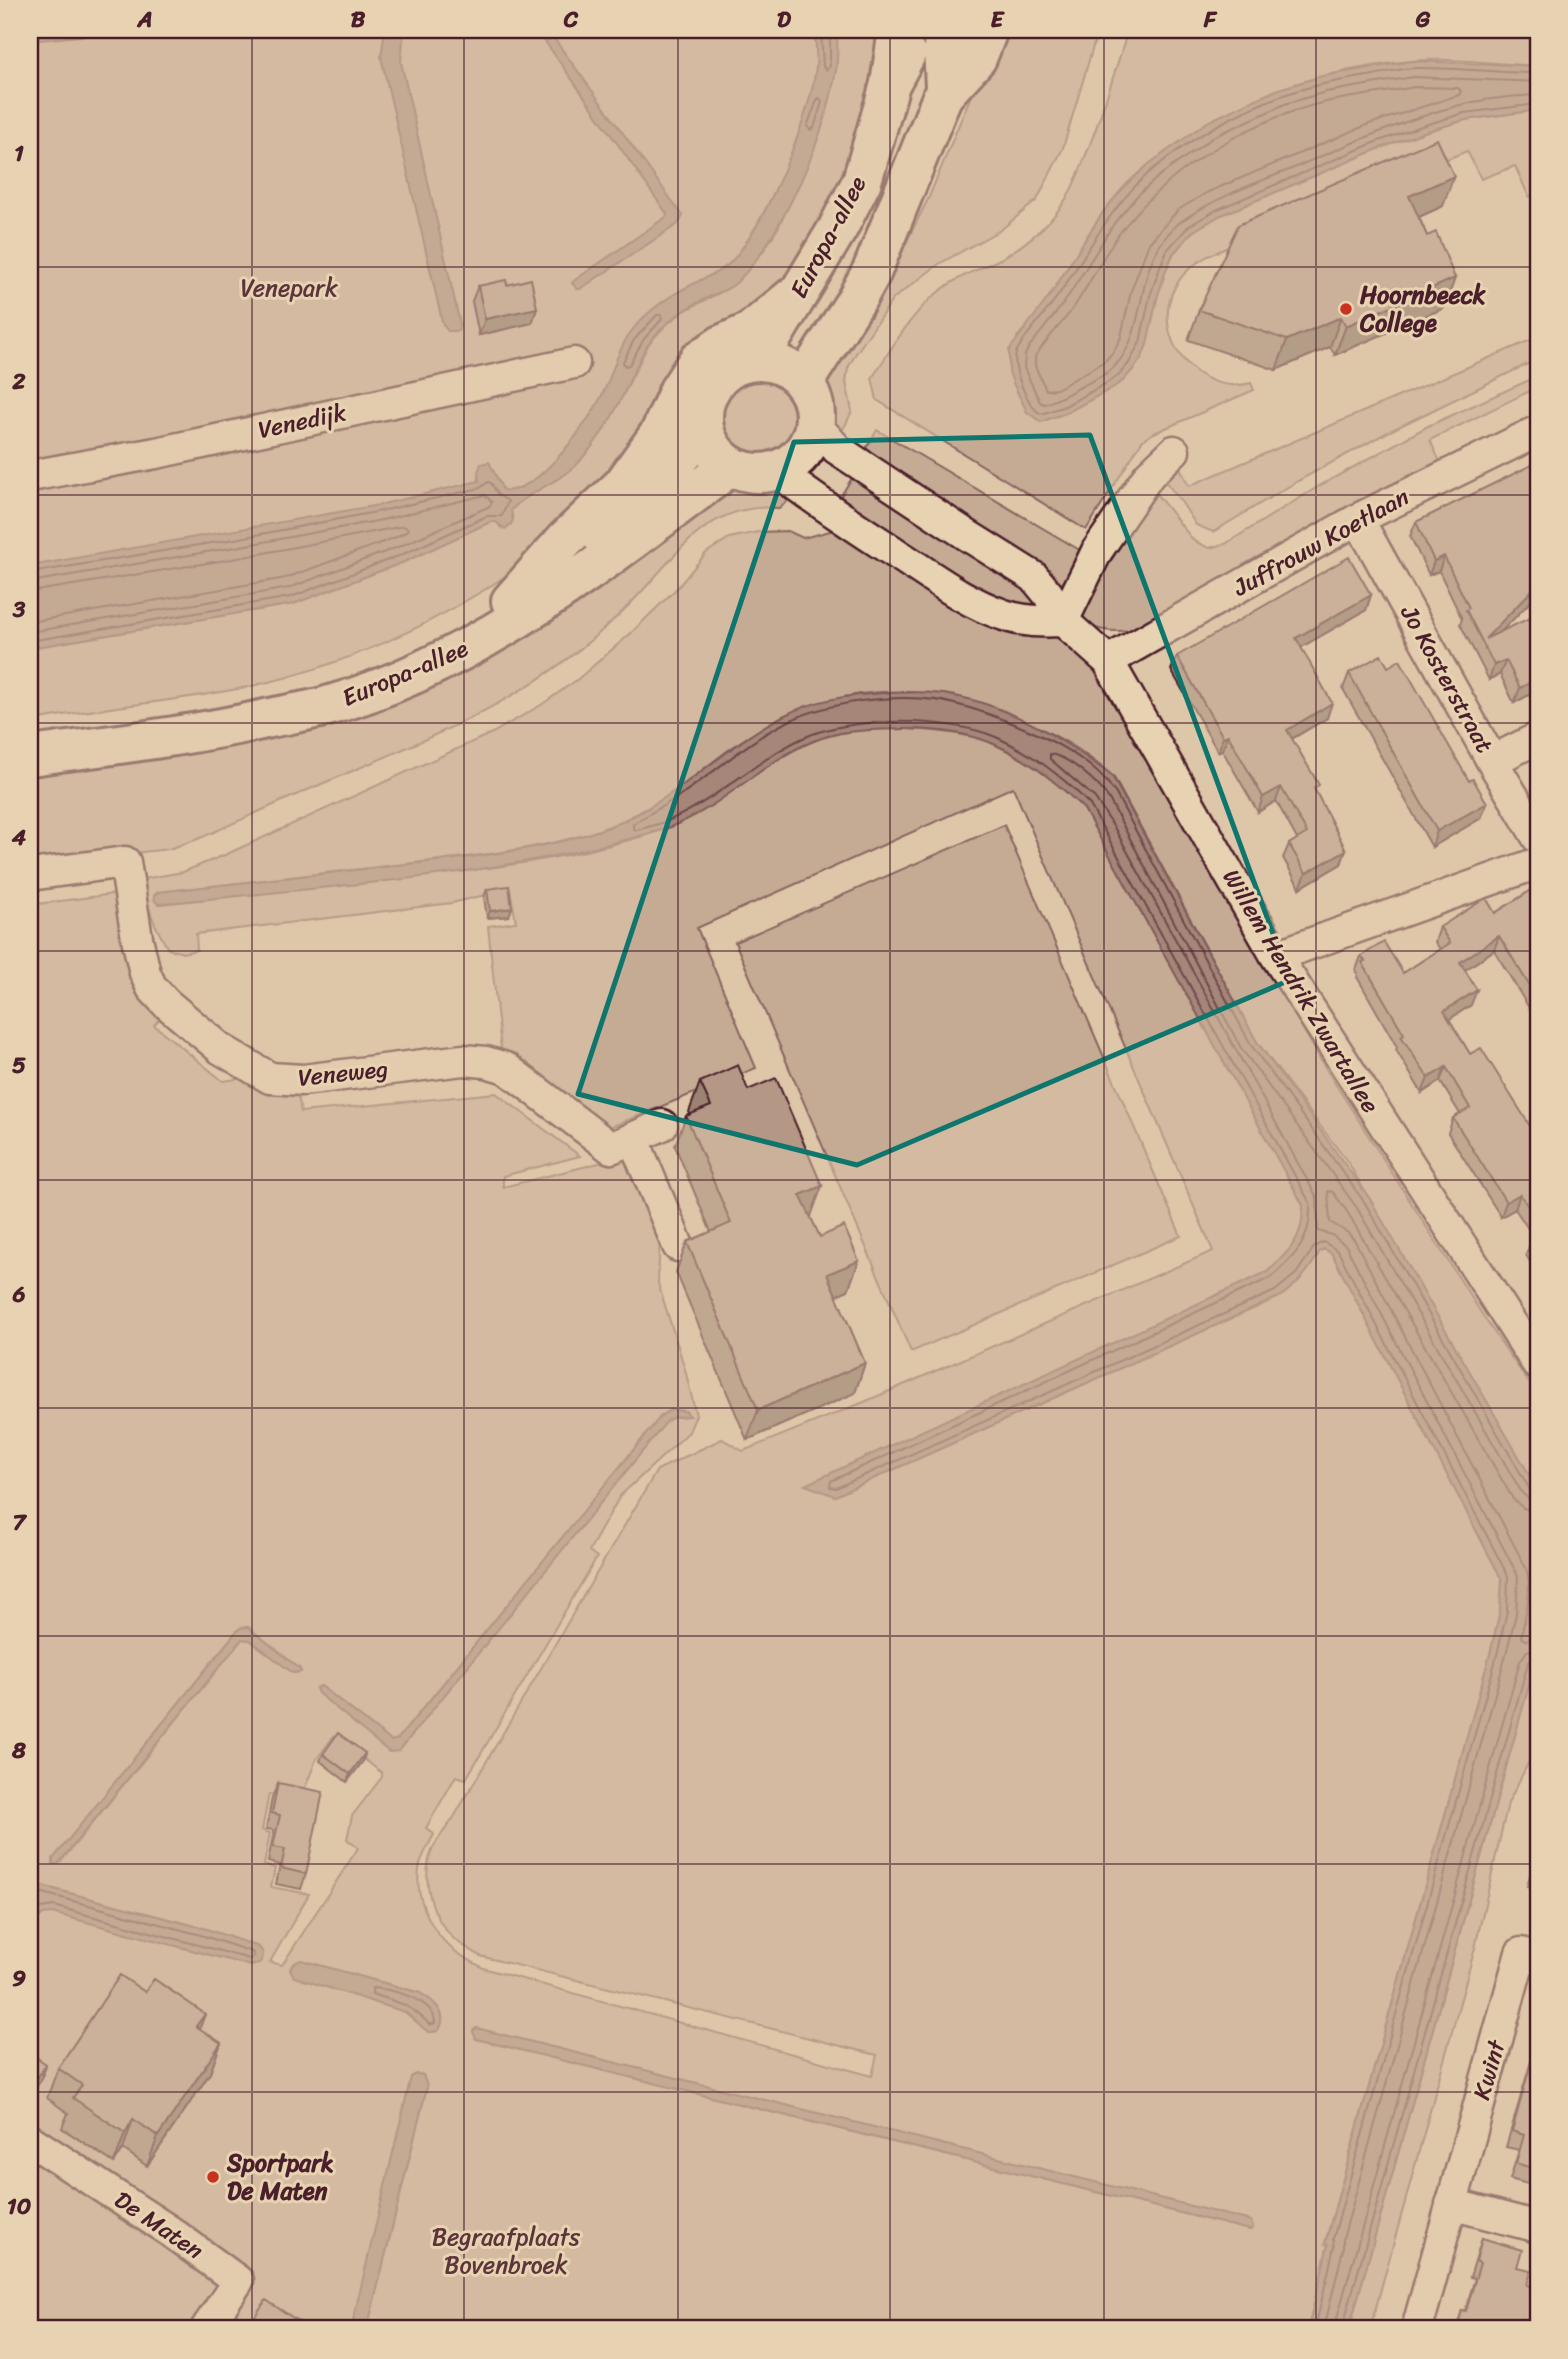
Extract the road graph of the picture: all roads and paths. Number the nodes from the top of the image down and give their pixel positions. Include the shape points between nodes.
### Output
1 (898, 30) edge
2 (916, 30) edge
3 (949, 30) edge
4 (968, 30) edge
5 (988, 30) edge
6 (890, 83) junction
7 (945, 93) junction
8 (800, 290) junction
9 (758, 361) junction
10 (574, 363) dead end
11 (803, 383) junction
12 (815, 424) junction
13 (703, 430) junction
14 (1538, 431) edge
15 (1174, 451) dead end
16 (731, 467) junction
17 (777, 471) junction
18 (30, 477) edge
19 (1358, 519) junction
20 (511, 601) junction
21 (1063, 621) junction
22 (1108, 661) junction
23 (1538, 738) edge
24 (30, 741) edge
25 (30, 756) edge
26 (1492, 761) junction
27 (1538, 838) edge
28 (1538, 863) edge
29 (30, 875) edge
30 (1276, 956) junction
31 (662, 1125) dead end
32 (633, 1138) junction
33 (678, 1246) dead end
34 (1538, 1365) edge
35 (1538, 1959) edge
36 (30, 2140) edge
37 (1451, 2204) junction
38 (1538, 2227) edge
39 (206, 2329) edge
40 (1417, 2329) edge

1 - 6 main road
2 - 6 main road, Europa-allee
3 - 7 main road, Europa-allee via 943,47
4 - 7 main road, Europa-allee
5 - 7 main road via 977,58
6 - 8 main road, Europa-allee via 862,181
7 - 11 main road, Europa-allee via 872,271
8 - 9 main road, Europa-allee
8 - 20 main road via 750,332 698,361 660,433 623,485 565,540
9 - 11 main road via 775,363
9 - 13 main road via 735,366 715,381 704,404
10 - 18 street, Venedijk
11 - 12 main road via 815,410
12 - 17 main road via 798,458
12 - 21 street, Willem Hendrik Zwartallee via 838,449 1034,577
13 - 16 main road via 719,458
13 - 20 main road, Europa-allee via 618,523
14 - 19 street, Juffrouw Koetlaan
15 - 21 street via 1149,475 1097,551
16 - 17 main road via 754,474
16 - 25 main road, Europa-allee via 523,615 386,686 327,706 204,733
17 - 21 street via 979,604 1016,618
19 - 22 street, Juffrouw Koetlaan
19 - 26 street, Jo Kosterstraat
20 - 24 main road, Europa-allee via 430,646 325,688 196,718
21 - 22 street, Willem Hendrik Zwartallee
22 - 30 street, Willem Hendrik Zwartallee
23 - 26 street
26 - 27 street, Jo Kosterstraat
28 - 30 street
29 - 32 street, Veneweg via 125,862 137,937 152,988 221,1049 270,1078 303,1080 463,1060 486,1062 506,1068 611,1148
30 - 34 street, Willem Hendrik Zwartallee
31 - 32 street, Veneweg
32 - 33 street
35 - 37 street, Kwint via 1521,1953
36 - 39 street, De Maten via 239,2281
37 - 38 street
37 - 40 street, Kwint

